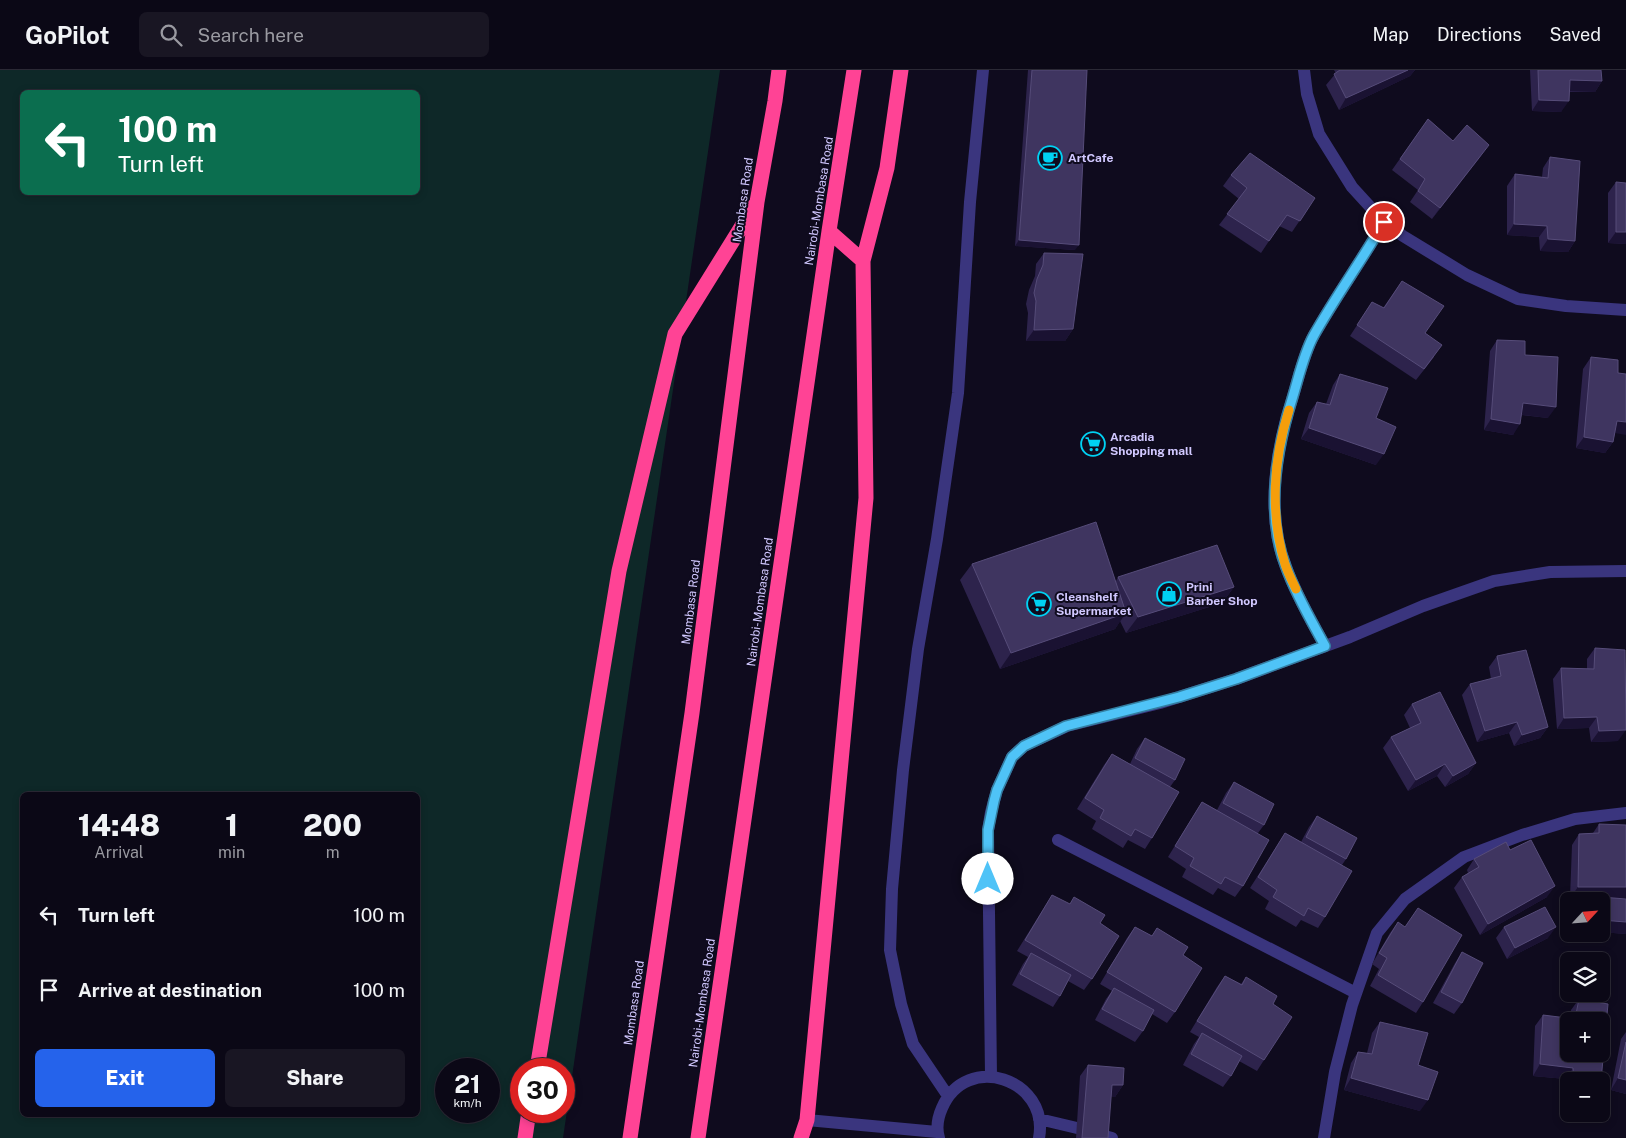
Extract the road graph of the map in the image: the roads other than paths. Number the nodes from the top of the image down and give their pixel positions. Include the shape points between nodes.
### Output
1 (779, 70) edge
2 (854, 70) edge
3 (900, 70) edge
4 (983, 70) edge
5 (1304, 70) edge
6 (757, 202) junction
7 (1384, 222) junction
8 (829, 231) junction
9 (864, 261) junction
10 (1626, 310) edge
11 (1626, 571) edge
12 (1325, 646) junction
13 (1626, 814) edge
14 (1058, 840) dead end
15 (1356, 993) junction
16 (539, 1058) edge
17 (991, 1076) junction
18 (948, 1096) junction
19 (1039, 1119) junction
20 (807, 1120) junction
21 (527, 1123) edge
22 (1077, 1128) dead end
23 (938, 1135) edge
24 (524, 1138) edge
25 (630, 1138) edge
26 (698, 1138) edge
27 (801, 1138) edge
28 (1039, 1138) edge
29 (1324, 1138) edge

1 - 6 highway, Mombasa Road
2 - 8 highway, Nairobi-Mombasa Road
3 - 9 highway via 887,168
4 - 18 street via 970,202 958,393 938,539 918,649 892,889 890,950 900,1004 914,1044
5 - 7 street via 1307,94 1319,134 1352,187
6 - 16 highway via 675,334 619,571
6 - 25 highway, Mombasa Road via 692,713
7 - 10 street via 1467,275 1518,299
7 - 12 street via 1313,337 1287,416 1276,470 1275,517 1285,566
8 - 9 highway
8 - 26 highway, Nairobi-Mombasa Road
9 - 20 highway via 866,498
11 - 12 street via 1550,572 1494,581
12 - 17 street via 1179,697 1066,726 1024,746 1012,757 997,790 988,830
13 - 15 street via 1575,820 1522,835 1464,857 1405,898 1377,933
14 - 15 street
15 - 29 street via 1335,1072
17 - 18 street via 974,1078 958,1086
17 - 19 street via 1008,1080 1023,1090 1034,1104
18 - 23 street via 939,1114
19 - 22 street
19 - 28 street
20 - 23 street
20 - 27 highway
21 - 24 highway

